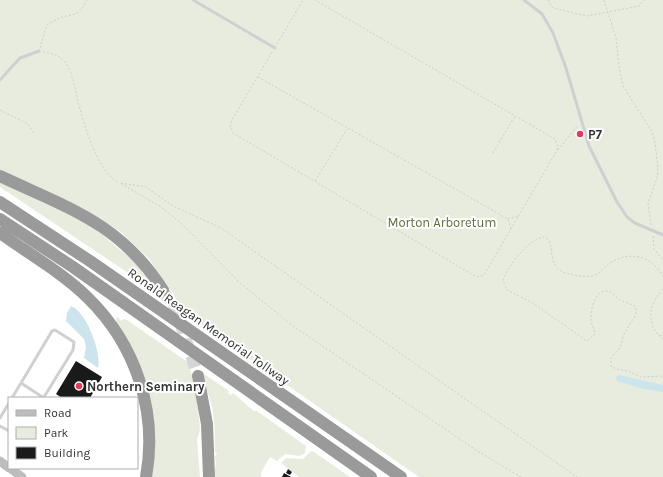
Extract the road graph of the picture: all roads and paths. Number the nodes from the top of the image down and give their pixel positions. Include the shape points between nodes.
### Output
1 (87, 0) edge
2 (193, 0) edge
3 (303, 0) edge
4 (315, 0) edge
5 (524, 0) edge
6 (548, 0) edge
7 (604, 0) edge
8 (644, 0) edge
9 (608, 10) junction
10 (275, 48) junction
11 (39, 51) junction
12 (257, 77) junction
13 (0, 80) edge
14 (0, 110) edge
15 (515, 116) junction
16 (581, 119) junction
17 (347, 128) junction
18 (35, 134) dead end
19 (556, 152) junction
20 (493, 153) dead end
21 (0, 176) edge
22 (315, 182) junction
23 (120, 183) junction
24 (0, 202) edge
25 (520, 216) junction
26 (0, 218) edge
27 (508, 219) junction
28 (511, 231) junction
29 (653, 232) junction
30 (0, 233) edge
31 (663, 235) edge
32 (663, 260) edge
33 (663, 277) edge
34 (663, 289) edge
35 (163, 290) tunnel mouth
36 (663, 332) edge
37 (660, 337) junction
38 (663, 339) edge
39 (198, 376) tunnel mouth
40 (663, 376) edge
41 (21, 383) junction
42 (13, 397) edge
43 (42, 397) edge
44 (45, 397) edge
45 (8, 405) edge
46 (0, 418) edge
47 (148, 434) junction
48 (0, 461) edge
49 (8, 467) edge
50 (10, 469) edge
51 (22, 477) edge
52 (137, 477) edge
53 (146, 477) edge
54 (209, 477) edge
55 (371, 477) edge
56 (401, 477) edge
57 (521, 477) edge
58 (577, 477) edge

1 - 11 path via 82,10 47,25
2 - 10 lane
3 - 10 path
4 - 15 path
5 - 16 lane via 542,14 553,32
6 - 9 path via 553,8 587,16
7 - 9 path
8 - 9 path via 639,6
9 - 29 path via 616,38 623,86 652,132 655,142 657,178 648,203
10 - 12 path
11 - 13 lane via 20,58
11 - 23 path via 50,53 64,61 72,80 85,131 107,174
12 - 17 path
12 - 22 path via 232,120 230,129 237,137
14 - 18 path via 28,124
15 - 19 path via 555,140 558,147
15 - 20 path
16 - 19 path via 578,127
16 - 29 lane via 589,146 616,202 627,217
17 - 22 path
17 - 27 path
19 - 25 path
21 - 35 highway via 68,206 103,226 137,255
22 - 28 path via 478,277 487,272
23 - 57 path via 161,207 240,282 293,326 479,452
23 - 58 path via 146,187 173,206 221,228
24 - 56 highway, Ronald Reagan Memorial Tollway via 90,261
25 - 27 path
25 - 28 path
26 - 55 highway
27 - 28 path
29 - 31 lane
29 - 32 path via 654,249
30 - 47 highway via 70,283 108,320 137,372 146,407
33 - 40 path via 649,261 638,256 612,262 593,276 564,273 555,265 549,240 544,237 538,238 518,255 503,281 507,290 531,302 587,340 595,334 591,321 592,309 600,293 609,291 622,301 633,305 636,307 636,314 624,334 620,348 611,358 611,366 641,377
34 - 37 path via 654,301 652,312 653,328
36 - 37 path
37 - 38 path
39 - 54 highway via 207,424
41 - 42 lane
41 - 43 lane
41 - 44 lane via 52,331 66,336 74,342 73,350
45 - 46 lane
47 - 52 highway
47 - 53 highway
48 - 49 main road
50 - 51 main road

